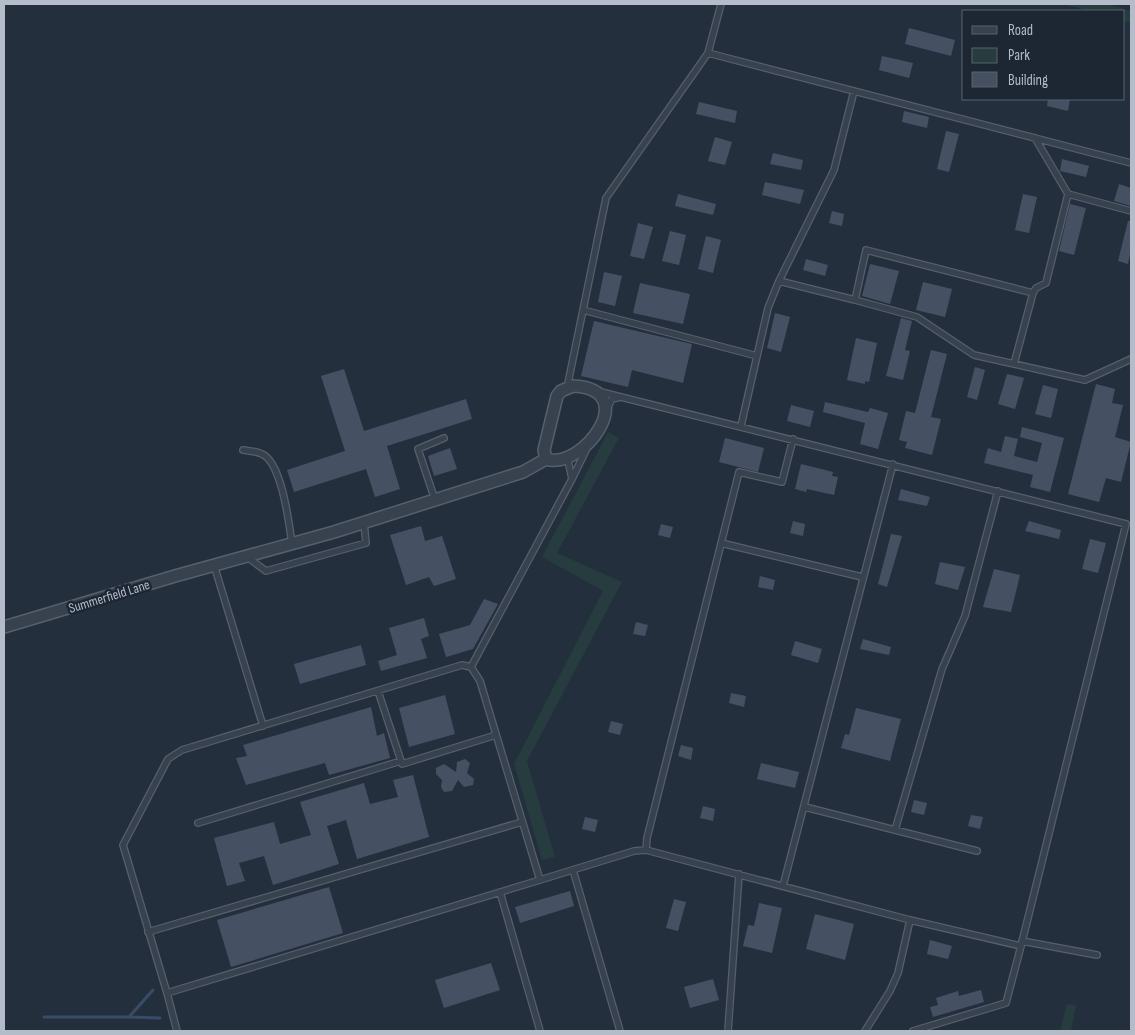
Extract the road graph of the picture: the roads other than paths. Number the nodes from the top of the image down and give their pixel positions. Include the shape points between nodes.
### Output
1 (721, 4) edge
2 (708, 52) junction
3 (854, 90) junction
4 (1035, 138) junction
5 (1131, 163) edge
6 (1068, 194) junction
7 (1131, 211) edge
8 (779, 281) junction
9 (1034, 293) junction
10 (855, 300) junction
11 (583, 310) junction
12 (757, 356) junction
13 (1131, 359) edge
14 (1014, 364) junction
15 (567, 388) junction
16 (597, 391) junction
17 (630, 398) junction
18 (603, 420) junction
19 (741, 426) junction
20 (444, 438) dead end
21 (793, 439) junction
22 (589, 444) junction
23 (243, 450) dead end
24 (567, 456) junction
25 (546, 459) junction
26 (892, 464) junction
27 (572, 479) junction
28 (998, 491) junction
29 (435, 500) junction
30 (364, 523) junction
31 (1123, 536) junction
32 (1131, 537) edge
33 (721, 543) junction
34 (292, 544) junction
35 (247, 556) junction
36 (214, 565) junction
37 (862, 576) junction
38 (4, 627) edge
39 (471, 667) junction
40 (378, 691) junction
41 (263, 726) junction
42 (496, 734) junction
43 (400, 761) junction
44 (805, 807) junction
45 (522, 822) junction
46 (198, 823) dead end
47 (895, 830) junction
48 (646, 850) junction
49 (977, 851) dead end
50 (573, 870) junction
51 (739, 874) junction
52 (540, 880) junction
53 (782, 886) junction
54 (500, 892) junction
55 (910, 920) junction
56 (148, 932) junction
57 (1022, 943) junction
58 (1097, 955) dead end
59 (167, 993) junction
60 (177, 1031) edge
61 (539, 1031) edge
62 (620, 1031) edge
63 (728, 1031) edge
64 (865, 1031) edge
65 (913, 1031) edge

1 - 2 lane
2 - 3 lane
2 - 11 lane via 606,198
3 - 4 lane
3 - 8 lane via 834,170
4 - 5 lane
4 - 6 lane
6 - 7 lane
6 - 9 lane via 1046,283 1036,288
8 - 10 lane
8 - 12 lane via 768,308
9 - 10 lane via 866,250
9 - 14 lane
10 - 14 lane via 917,317 974,355
11 - 12 lane
11 - 15 lane
12 - 19 lane
13 - 14 lane via 1085,380
15 - 16 street via 588,387
15 - 25 street via 557,396 544,450
16 - 17 lane
16 - 18 street via 606,407
17 - 18 lane via 612,399
17 - 19 lane
18 - 22 street
19 - 21 lane
20 - 29 lane via 418,449
21 - 26 lane
21 - 33 lane via 782,482 739,472
22 - 24 street
22 - 27 lane
23 - 34 lane via 263,454 274,464 288,513
24 - 25 street
24 - 27 lane
25 - 29 street, Summerfield Lane via 523,472
26 - 28 lane
26 - 37 lane
27 - 39 lane
28 - 31 lane via 1126,524
28 - 47 lane via 965,616 942,669
29 - 30 street, Summerfield Lane
30 - 34 street, Summerfield Lane
30 - 35 lane via 366,543 266,571
31 - 32 lane
31 - 57 lane
33 - 37 lane
33 - 48 lane
34 - 35 street, Summerfield Lane
35 - 36 street, Summerfield Lane
36 - 38 street, Summerfield Lane
36 - 41 lane
37 - 44 lane
39 - 40 lane via 462,665
39 - 42 lane via 480,681
40 - 41 lane
40 - 43 lane
41 - 56 lane via 182,750 168,760 123,845
42 - 43 lane via 402,764
42 - 45 lane
43 - 46 lane
44 - 47 lane
44 - 53 lane
45 - 52 lane
45 - 56 lane
47 - 49 lane
48 - 50 lane
48 - 51 lane
50 - 52 lane
50 - 62 lane
51 - 53 lane
51 - 63 lane
52 - 54 lane
53 - 55 lane
54 - 59 lane
54 - 61 lane
55 - 57 lane
55 - 64 lane via 898,973
56 - 59 lane
57 - 58 lane
57 - 65 lane via 1006,1003
59 - 60 lane

